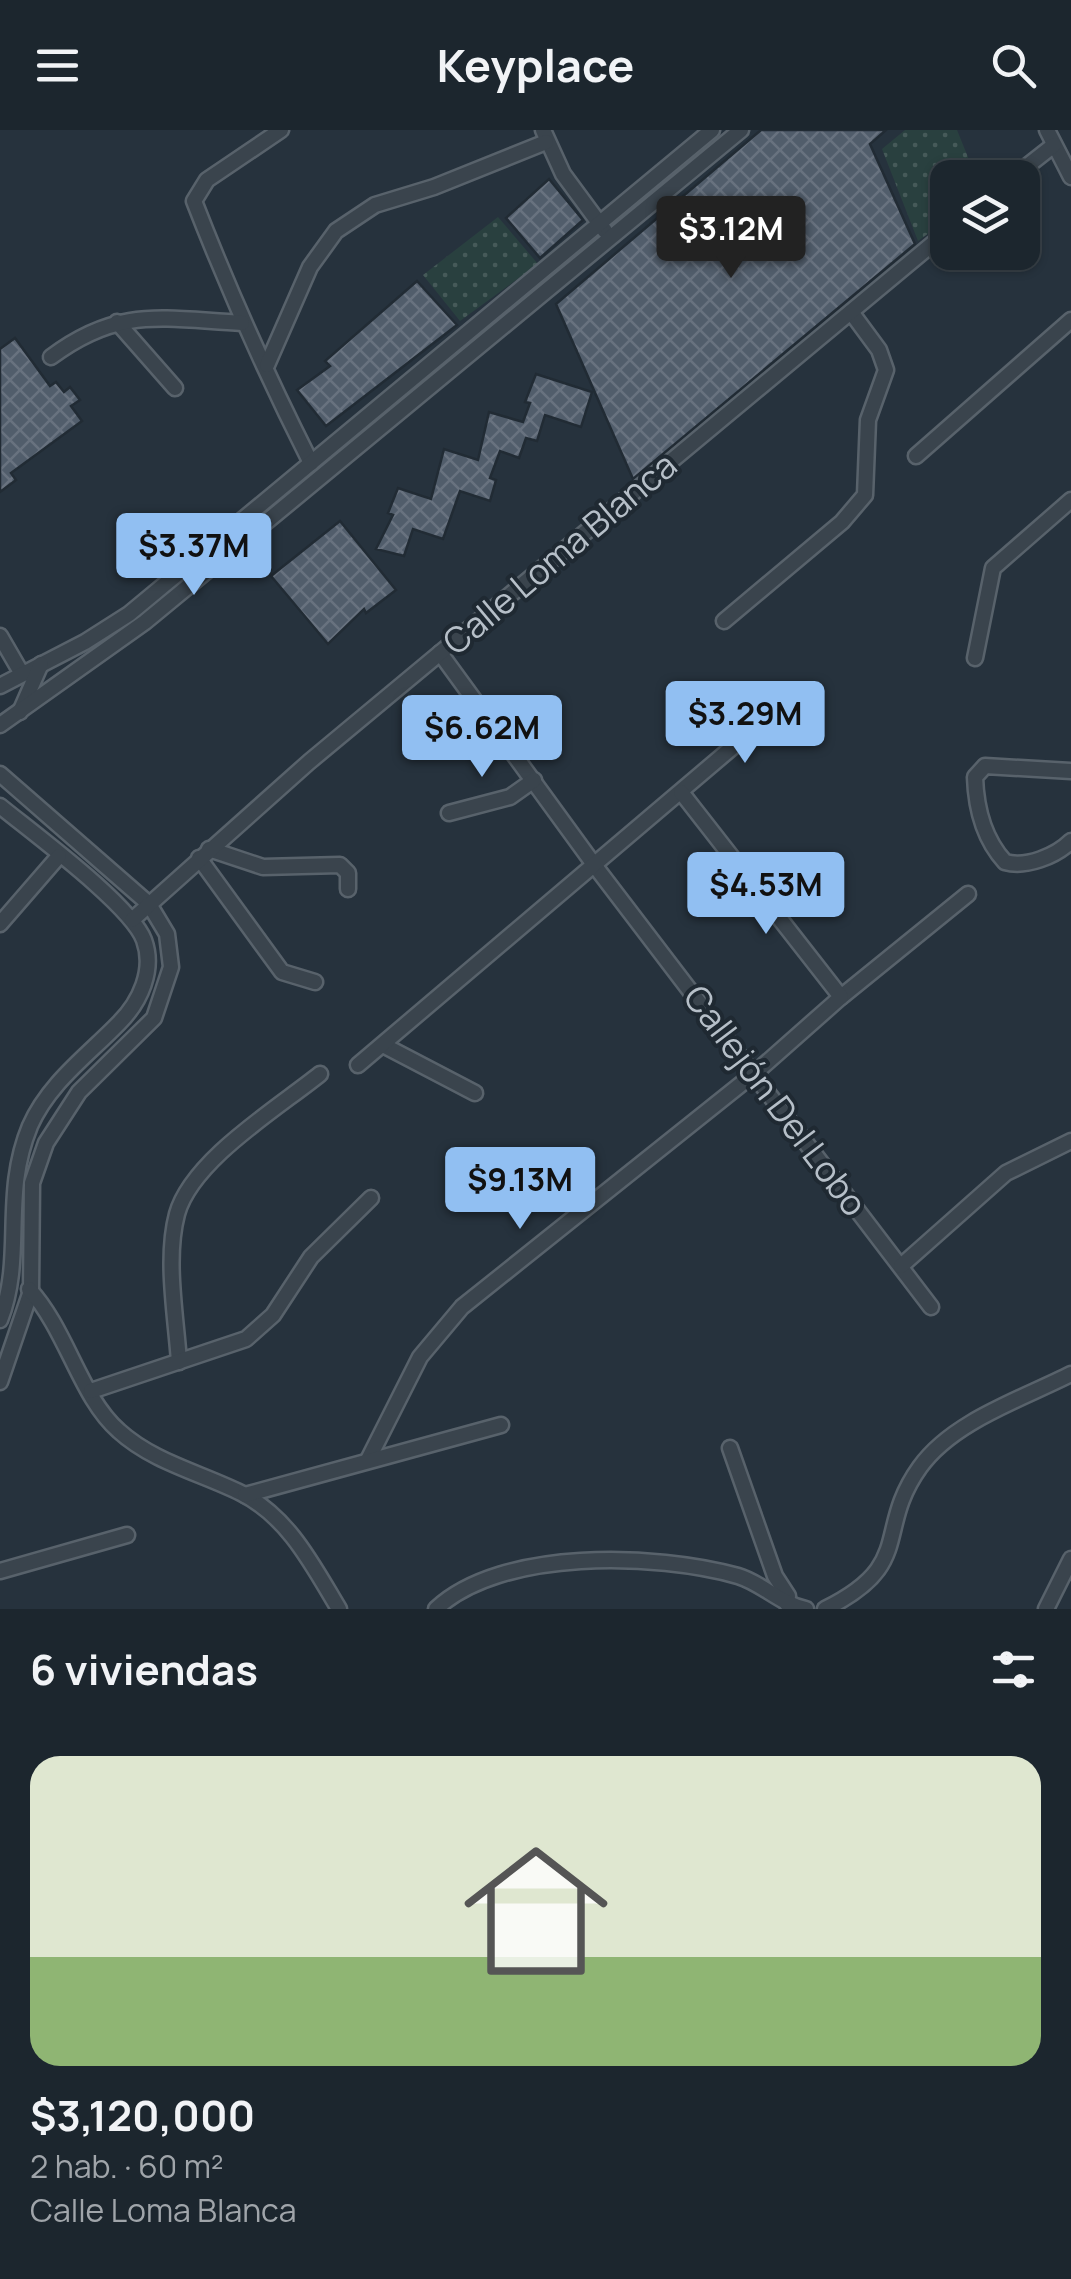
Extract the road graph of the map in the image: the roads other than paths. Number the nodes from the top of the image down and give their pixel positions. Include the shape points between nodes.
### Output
1 (281, 130) edge
2 (712, 130) edge
3 (741, 130) edge
4 (1047, 130) edge
5 (544, 136) edge
6 (1054, 145) junction
7 (1035, 160) edge
8 (1071, 177) edge
9 (600, 224) junction
10 (612, 239) junction
11 (930, 246) edge
12 (852, 312) junction
13 (1071, 320) edge
14 (117, 322) junction
15 (242, 323) junction
16 (51, 356) dead end
17 (267, 365) junction
18 (175, 388) dead end
19 (916, 456) dead end
20 (311, 463) junction
21 (1071, 500) edge
22 (223, 558) junction
23 (156, 592) junction
24 (724, 621) dead end
25 (0, 636) edge
26 (109, 648) junction
27 (440, 653) junction
28 (974, 658) dead end
29 (42, 664) junction
30 (22, 674) junction
31 (0, 686) edge
32 (781, 706) dead end
33 (20, 712) junction
34 (0, 726) edge
35 (1071, 771) edge
36 (0, 774) edge
37 (534, 780) junction
38 (681, 792) junction
39 (0, 806) edge
40 (449, 812) dead end
41 (1071, 840) edge
42 (204, 854) junction
43 (60, 856) junction
44 (595, 866) junction
45 (348, 889) dead end
46 (968, 894) dead end
47 (149, 904) junction
48 (132, 920) junction
49 (0, 924) edge
50 (315, 982) dead end
51 (841, 997) junction
52 (383, 1045) junction
53 (358, 1065) dead end
54 (755, 1073) junction
55 (320, 1074) dead end
56 (475, 1093) dead end
57 (1071, 1141) edge
58 (6, 1181) edge
59 (32, 1184) junction
60 (370, 1198) dead end
61 (900, 1266) junction
62 (12, 1270) junction
63 (31, 1291) junction
64 (931, 1307) dead end
65 (0, 1320) edge
66 (179, 1362) junction
67 (1071, 1374) edge
68 (0, 1382) edge
69 (91, 1391) junction
70 (501, 1425) dead end
71 (730, 1448) dead end
72 (368, 1460) junction
73 (246, 1495) junction
74 (127, 1535) dead end
75 (1071, 1559) edge
76 (0, 1570) edge
77 (787, 1604) junction
78 (339, 1609) edge
79 (436, 1609) edge
80 (806, 1609) edge
81 (825, 1609) edge
82 (1046, 1609) edge

1 - 15 street via 206,180 194,201
2 - 9 street
3 - 10 street
4 - 6 street
5 - 9 street
5 - 17 street via 434,188 376,205 336,230 310,267
6 - 7 street
6 - 8 street
9 - 10 street
9 - 20 street
10 - 22 street
11 - 12 street, Calle Loma Blanca
12 - 24 street via 886,370 868,420 866,496
12 - 27 street, Calle Loma Blanca
13 - 19 street
14 - 15 street via 146,316
14 - 16 street
14 - 18 street
15 - 17 street
17 - 20 street
20 - 23 street
21 - 28 street via 992,568
22 - 23 street via 208,560
22 - 26 street
23 - 26 street via 151,606
23 - 29 street via 108,629
25 - 30 street
26 - 33 street
27 - 37 street, Callejón Del Lobo
27 - 42 street, Calle Loma Blanca
29 - 30 street
29 - 33 street
30 - 31 street
32 - 38 street
33 - 34 street
35 - 41 street via 985,766 975,777 993,849 1005,862 1036,860
36 - 47 street
37 - 40 street via 510,798
37 - 44 street, Callejón Del Lobo
38 - 44 street
38 - 51 street
39 - 43 street
42 - 45 street via 263,867 340,865 348,873
42 - 47 street, Calle Loma Blanca
42 - 50 street via 282,972
43 - 48 street
43 - 49 street
44 - 52 street
44 - 54 street, Callejón Del Lobo
46 - 51 street
47 - 48 street, Calle Loma Blanca
47 - 59 street via 171,947 166,995 147,1027 57,1121
48 - 58 street via 148,952 142,991 47,1096
51 - 54 street
52 - 53 street
52 - 56 street
54 - 61 street, Callejón Del Lobo
54 - 72 street via 462,1308 420,1357
55 - 66 street via 208,1165 182,1199 174,1236
57 - 61 street via 1006,1173
58 - 59 street
58 - 62 street
59 - 63 street
60 - 66 street via 311,1257 260,1328
61 - 64 street, Callejón Del Lobo
62 - 63 street
62 - 65 street
63 - 68 street
63 - 69 street
66 - 69 street
67 - 81 street via 932,1453 907,1488 883,1567
69 - 73 street via 107,1420 143,1450
70 - 72 street
71 - 77 street
72 - 73 street
73 - 78 street via 287,1528
74 - 76 street
75 - 82 street
77 - 79 street via 739,1576 660,1565 552,1563 479,1580
77 - 80 street

